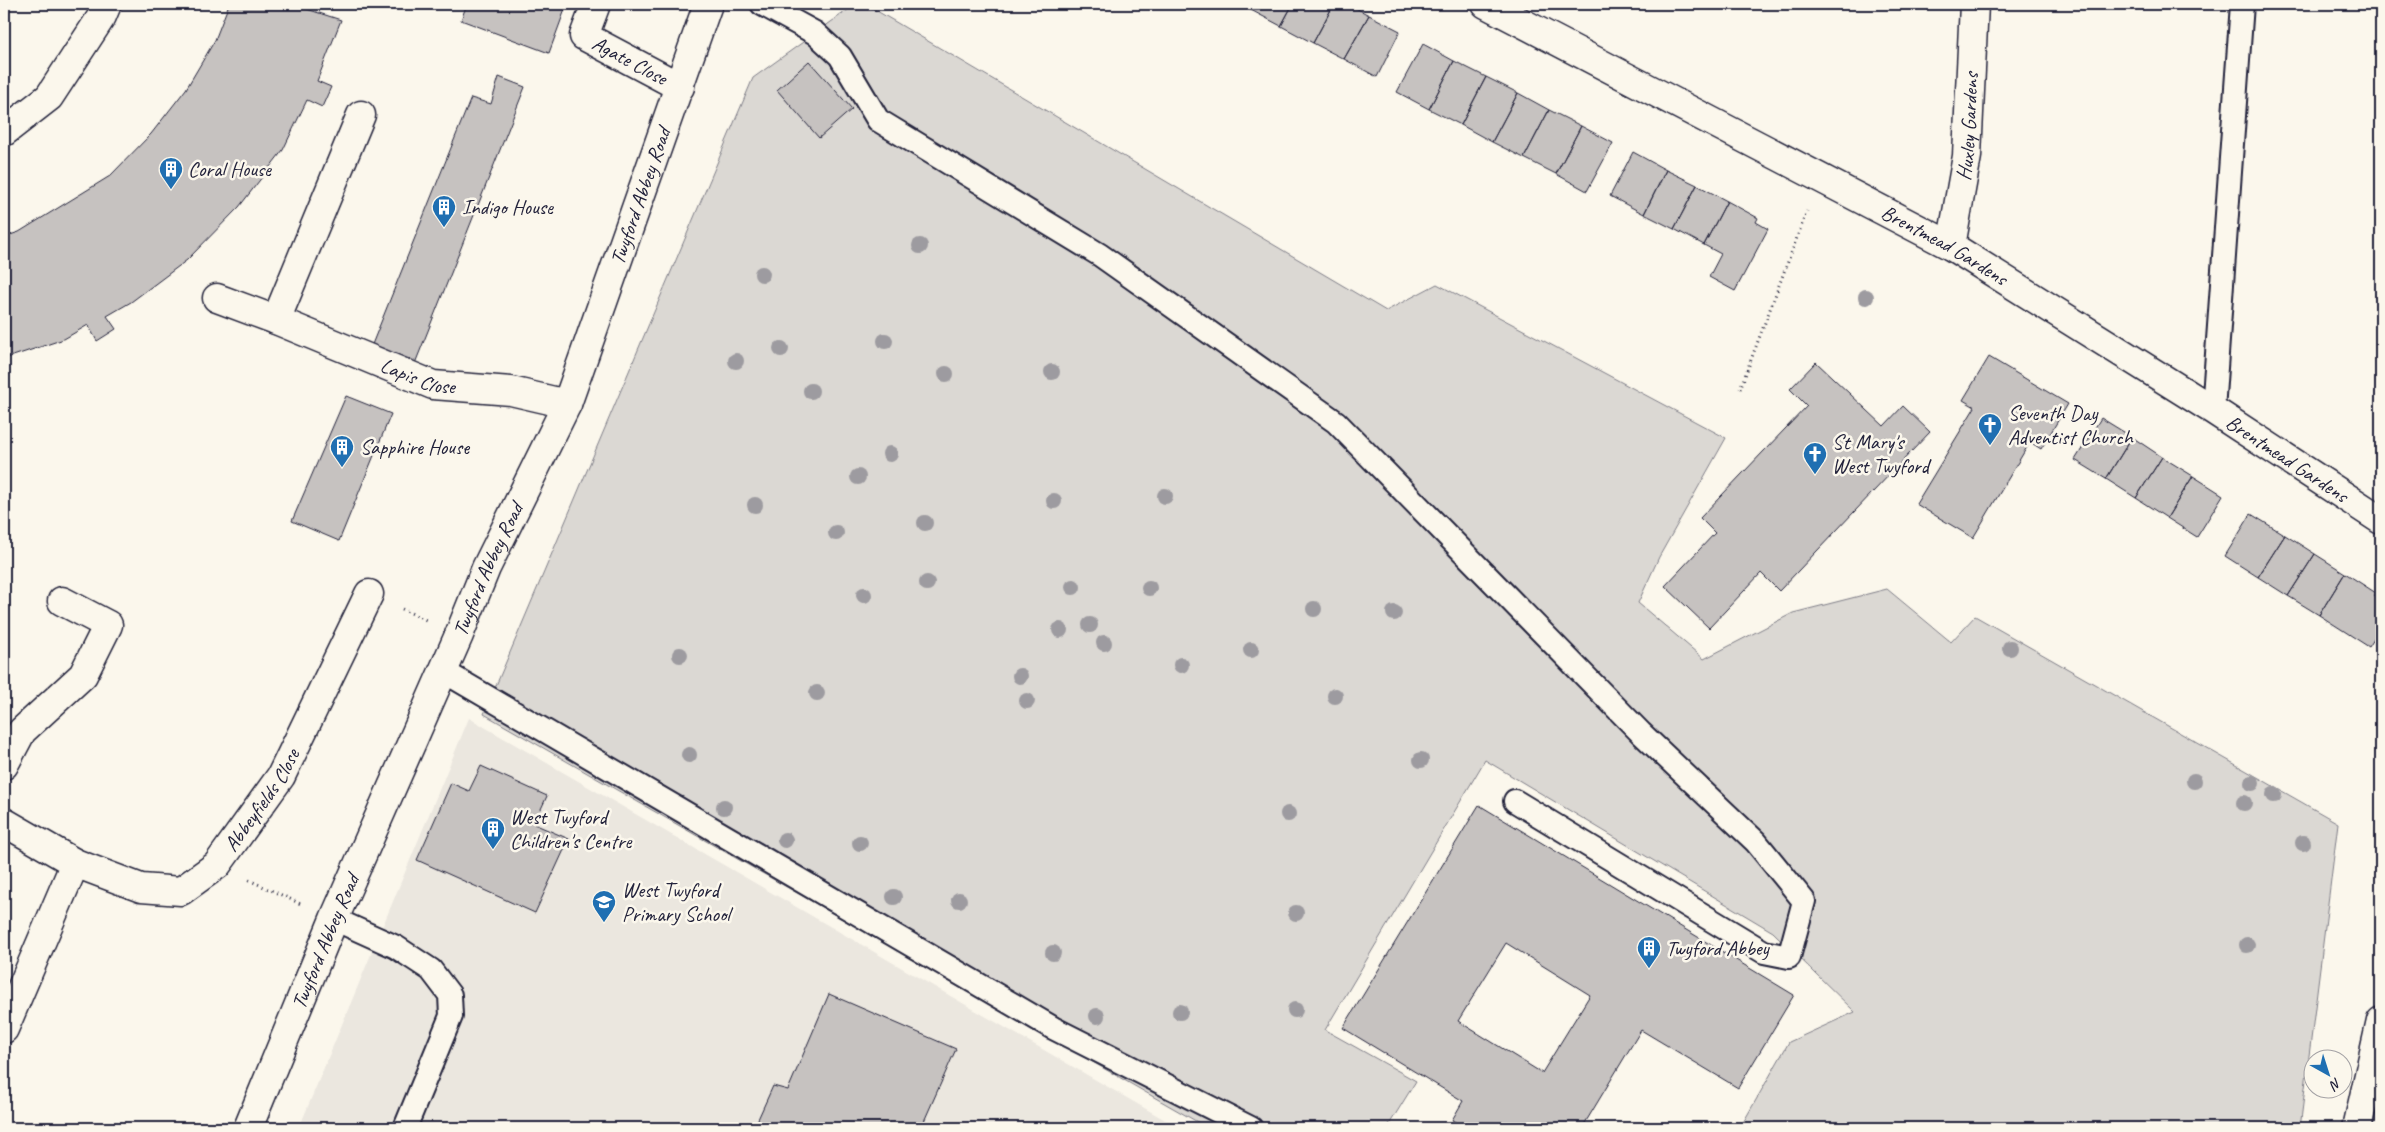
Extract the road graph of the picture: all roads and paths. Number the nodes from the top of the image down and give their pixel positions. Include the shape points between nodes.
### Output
1 (107, 4) edge
2 (596, 4) edge
3 (708, 4) edge
4 (762, 4) edge
5 (1486, 4) edge
6 (1974, 4) edge
7 (2242, 4) edge
8 (680, 87) junction
9 (361, 115) dead end
10 (4, 132) edge
11 (1819, 178) junction
12 (1951, 246) junction
13 (217, 298) dead end
14 (276, 320) junction
15 (1740, 389) dead end
16 (567, 404) junction
17 (2213, 410) junction
18 (2381, 520) edge
19 (369, 594) joint
20 (62, 601) dead end
21 (459, 635) junction
22 (443, 671) junction
23 (4, 765) edge
24 (1514, 801) dead end
25 (4, 822) edge
26 (75, 863) junction
27 (217, 865) junction
28 (334, 919) junction
29 (2381, 1021) edge
30 (4, 1029) edge
31 (248, 1128) edge
32 (405, 1128) edge
33 (1251, 1128) edge
34 (2357, 1128) edge

1 - 10 main road via 49,97
2 - 8 main road, Agate Close via 584,36
3 - 8 main road, Twyford Abbey Road
4 - 24 lane via 815,33 840,56 878,120 1100,255 1336,422 1641,732 1756,842 1804,901 1789,958 1764,952
5 - 11 main road, Brentmead Gardens
6 - 12 main road, Huxley Gardens via 1967,156
7 - 17 lane
8 - 16 main road, Twyford Abbey Road
9 - 14 main road
11 - 12 main road, Brentmead Gardens
11 - 15 path
12 - 17 main road, Brentmead Gardens
13 - 14 main road, Lapis Close
14 - 16 main road, Lapis Close via 433,386 511,391
16 - 21 main road, Twyford Abbey Road via 486,568
17 - 18 main road, Brentmead Gardens
19 - 21 path
19 - 27 main road, Abbeyfields Close via 282,776
20 - 23 main road via 108,625 83,675 22,731
21 - 22 main road, Twyford Abbey Road
22 - 28 main road, Twyford Abbey Road
22 - 33 lane via 1053,1028
25 - 26 main road, Abbeyfields Close
26 - 27 main road, Abbeyfields Close via 141,888 181,891
26 - 30 main road
27 - 28 path
28 - 31 main road, Twyford Abbey Road
28 - 32 lane via 396,947 424,965 450,995 451,1016
29 - 34 main road

